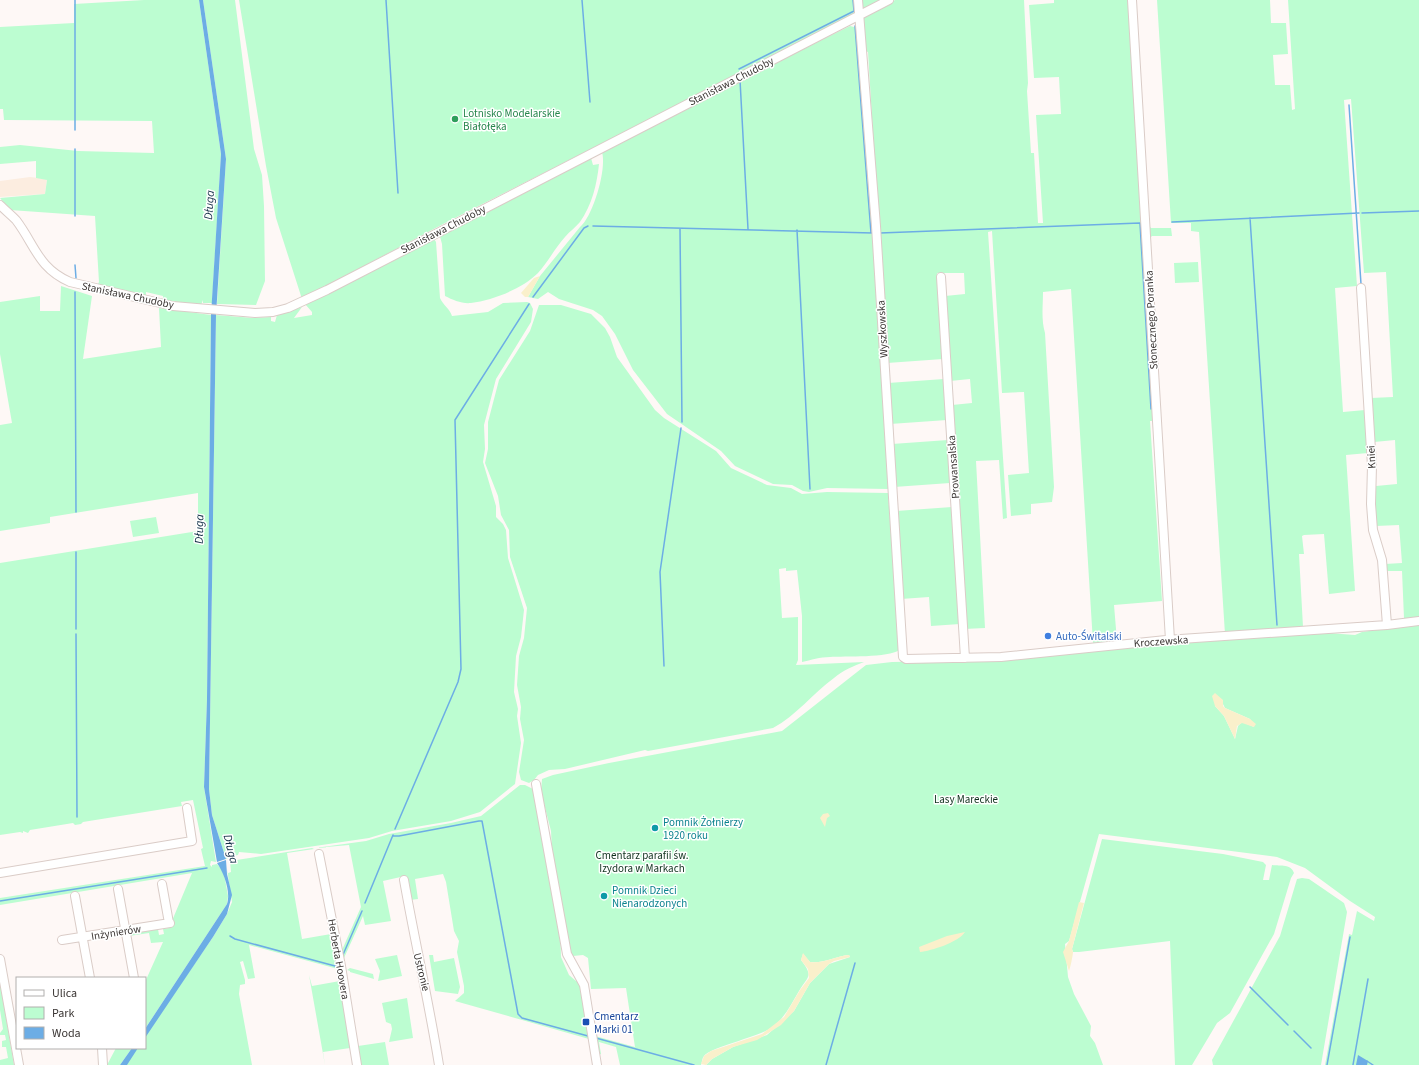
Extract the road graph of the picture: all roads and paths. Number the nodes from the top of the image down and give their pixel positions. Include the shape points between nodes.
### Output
1 (858, 0) edge
2 (889, 0) edge
3 (1132, 0) edge
4 (860, 16) junction
5 (0, 205) edge
6 (941, 277) dead end
7 (1361, 288) dead end
8 (1419, 621) edge
9 (1387, 625) junction
10 (1170, 640) junction
11 (903, 657) joint
12 (965, 658) junction
13 (536, 784) dead end
14 (187, 808) dead end
15 (319, 854) dead end
16 (0, 874) edge
17 (404, 880) dead end
18 (162, 884) dead end
19 (118, 889) dead end
20 (75, 896) dead end
21 (126, 930) junction
22 (82, 937) junction
23 (62, 940) dead end
24 (0, 959) edge
25 (90, 977) edge
26 (134, 977) edge
27 (16, 1048) edge
28 (16, 1049) edge
29 (102, 1049) edge
30 (19, 1065) edge
31 (104, 1065) edge
32 (357, 1065) edge
33 (439, 1065) edge
34 (597, 1065) edge

1 - 4 street, Wyszkowska
2 - 4 street, Stanisława Chudoby
3 - 10 street, Słonecznego Poranka
4 - 5 street, Stanisława Chudoby via 302,302 267,312 228,311 154,302 84,287 66,280 44,264 16,220
4 - 11 street, Wyszkowska
6 - 12 street, Prowansalska
7 - 9 street, Kniei via 1372,466 1373,530 1382,560
8 - 9 street, Kroczewska
9 - 10 street, Kroczewska
10 - 12 street, Kroczewska via 1001,657
11 - 12 street, Kroczewska
13 - 34 street via 567,954 584,985
14 - 16 street via 192,841
15 - 32 street, Herberta Hoovera
17 - 33 street, Ustronie
18 - 21 street, Inżynierów via 170,923
19 - 21 street
20 - 22 street
21 - 22 street, Inżynierów
21 - 26 street
22 - 23 street, Inżynierów
22 - 25 street
24 - 27 street
28 - 30 street
29 - 31 street

